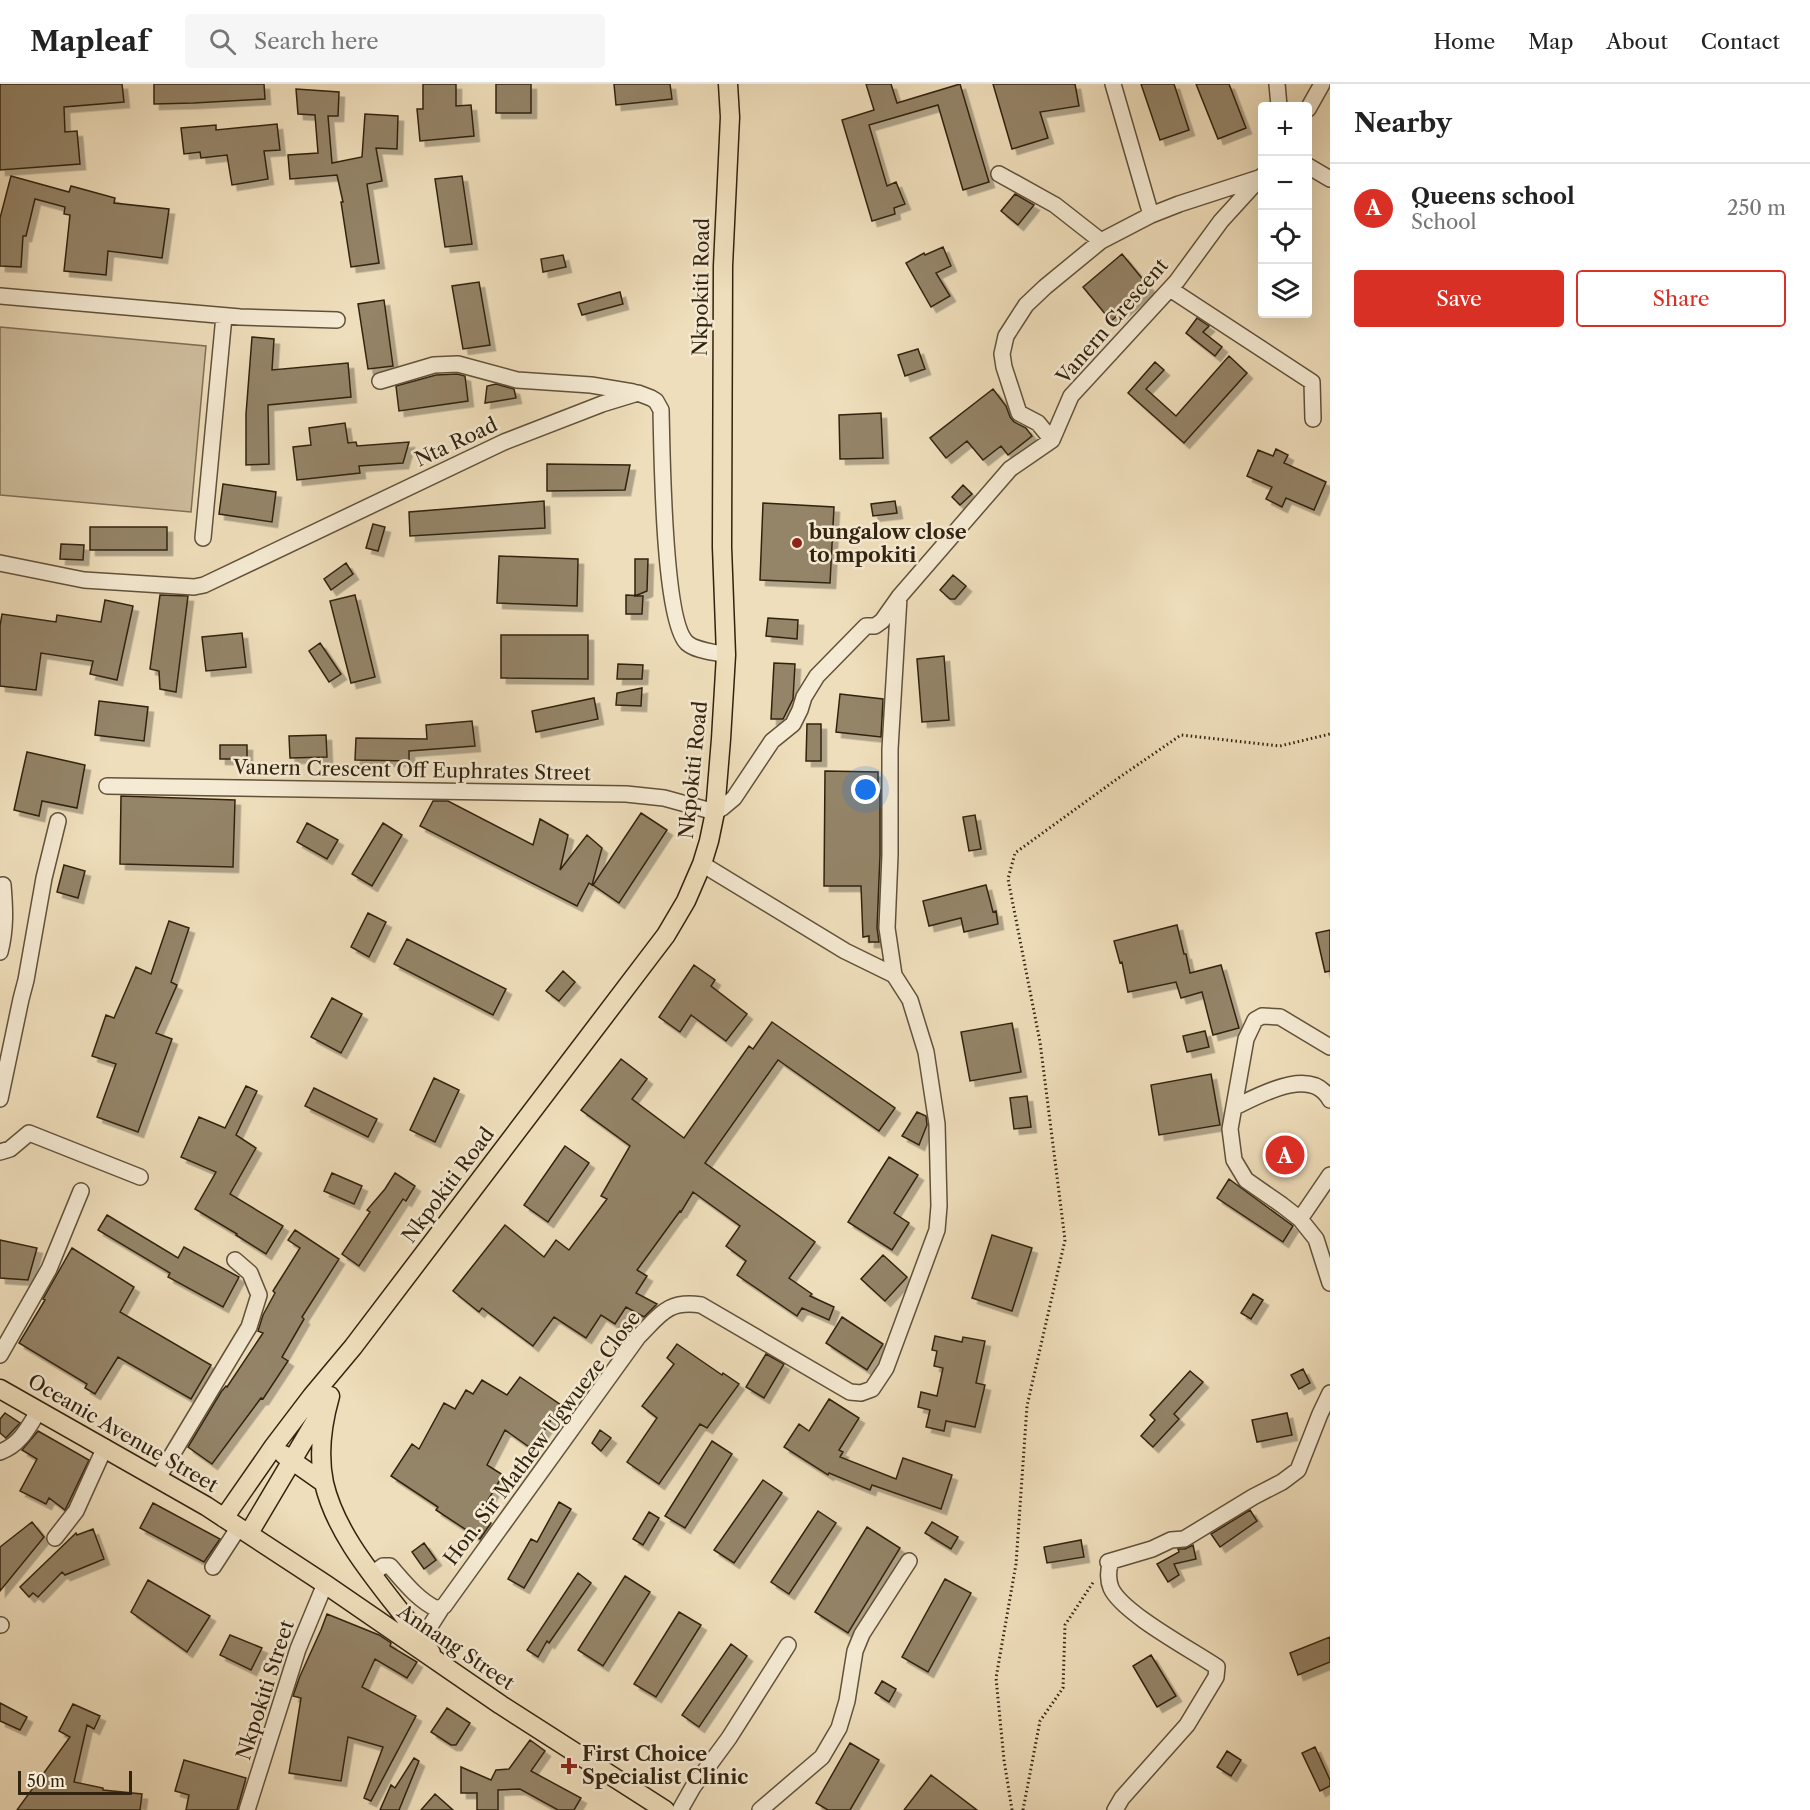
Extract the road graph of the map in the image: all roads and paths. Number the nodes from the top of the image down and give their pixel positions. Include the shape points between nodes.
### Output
1 (728, 84) edge
2 (1113, 84) edge
3 (1277, 84) edge
4 (1322, 84) edge
5 (1279, 102) edge
6 (1312, 102) edge
7 (1312, 168) edge
8 (999, 174) dead end
9 (1258, 177) edge
10 (1330, 179) edge
11 (1258, 180) edge
12 (1151, 215) junction
13 (1101, 240) junction
14 (1170, 289) junction
15 (0, 296) edge
16 (224, 316) junction
17 (337, 320) dead end
18 (380, 381) dead end
19 (638, 393) junction
20 (1313, 419) dead end
21 (1052, 440) junction
22 (203, 538) dead end
23 (0, 563) edge
24 (899, 597) junction
25 (726, 655) junction
26 (1330, 734) edge
27 (107, 786) dead end
28 (715, 812) junction
29 (58, 820) dead end
30 (702, 864) junction
31 (3, 885) dead end
32 (0, 952) edge
33 (894, 975) junction
34 (1330, 1047) edge
35 (0, 1099) edge
36 (1330, 1100) edge
37 (1235, 1107) junction
38 (0, 1152) edge
39 (1330, 1175) edge
40 (140, 1178) dead end
41 (81, 1191) dead end
42 (1300, 1219) junction
43 (235, 1260) dead end
44 (1330, 1283) edge
45 (354, 1347) junction
46 (0, 1355) edge
47 (0, 1389) edge
48 (1330, 1393) edge
49 (330, 1396) junction
50 (39, 1410) junction
51 (274, 1446) junction
52 (105, 1447) junction
53 (0, 1452) edge
54 (292, 1461) junction
55 (158, 1478) junction
56 (324, 1483) junction
57 (238, 1526) junction
58 (55, 1538) dead end
59 (909, 1561) dead end
60 (1108, 1562) junction
61 (213, 1567) dead end
62 (372, 1574) junction
63 (325, 1584) junction
64 (441, 1609) junction
65 (422, 1639) junction
66 (788, 1645) dead end
67 (437, 1662) junction
68 (247, 1810) edge
69 (665, 1810) edge
70 (680, 1810) edge
71 (760, 1810) edge
72 (1012, 1810) edge
73 (1023, 1810) edge
74 (1115, 1810) edge

1 - 25 main road, Nkpokiti Road via 722,547
2 - 12 street
3 - 5 street
4 - 6 street
7 - 10 street
8 - 13 street via 1055,205
9 - 12 street
11 - 14 street, Vanern Crescent via 1221,221
12 - 13 street
13 - 21 street via 1026,305 1006,336 1004,367 1019,413 1038,423
14 - 20 street via 1312,382
14 - 21 street, Vanern Crescent via 1071,396
15 - 16 street
16 - 17 street
16 - 22 street
18 - 19 street via 434,365 458,364 517,380
19 - 23 street, Nta Road via 504,442 204,585 84,580
19 - 25 street via 656,401 661,410 667,558 682,637 696,648
21 - 24 street via 1010,469
24 - 28 street via 882,621 866,626 818,676 793,724 772,741 734,798
24 - 33 street, Hon. Sir Mathew Ugwueze Close via 890,750 887,928
25 - 28 main road, Nkpokiti Road
26 - 72 path via 1280,746 1181,735 1015,853 1008,879 1040,1042 1065,1240 1027,1406 1016,1564 996,1678
27 - 28 street, Vanern Crescent Off Euphrates Street via 626,794 664,798
28 - 30 main road, Nkpokiti Road
29 - 35 street
30 - 33 street via 845,951
30 - 45 main road, Nkpokiti Road via 666,935
31 - 32 street via 6,921
33 - 64 street, Hon. Sir Mathew Ugwueze Close via 910,1000 926,1052 937,1124 939,1206 937,1230 886,1368 872,1389 850,1392 701,1305 671,1306 638,1337
34 - 37 street via 1280,1017 1262,1016 1255,1020 1246,1039
36 - 37 street via 1312,1084 1297,1084 1275,1087
37 - 42 street via 1230,1129 1234,1160 1246,1180
38 - 40 street via 10,1149 28,1133
39 - 42 street
41 - 46 street via 49,1269
42 - 44 street via 1316,1239
43 - 55 street via 250,1273 259,1296 249,1327
45 - 49 main road
45 - 51 main road
47 - 50 main road, Oceanic Avenue Street
48 - 60 street via 1298,1470 1184,1539
49 - 54 main road
49 - 56 main road via 323,1420
50 - 52 main road, Oceanic Avenue Street
50 - 53 street via 24,1435 11,1448
51 - 54 main road
51 - 57 main road
52 - 55 main road, Oceanic Avenue Street
52 - 58 street via 76,1511
54 - 56 main road
54 - 57 main road
55 - 57 main road, Oceanic Avenue Street
56 - 62 main road via 334,1511
57 - 61 street
57 - 63 main road, Annang Street
59 - 71 street via 862,1634 839,1728 822,1757
60 - 73 path via 1065,1625 1064,1688 1040,1721
60 - 74 street via 1110,1587 1120,1600 1218,1671 1186,1725
62 - 64 street via 382,1566 390,1566 415,1594
62 - 65 main road
63 - 67 main road, Annang Street
63 - 68 street, Nkpokiti Street via 298,1649
64 - 65 street, Hon. Sir Mathew Ugwueze Close
65 - 67 main road
66 - 70 street
67 - 69 main road, Annang Street

